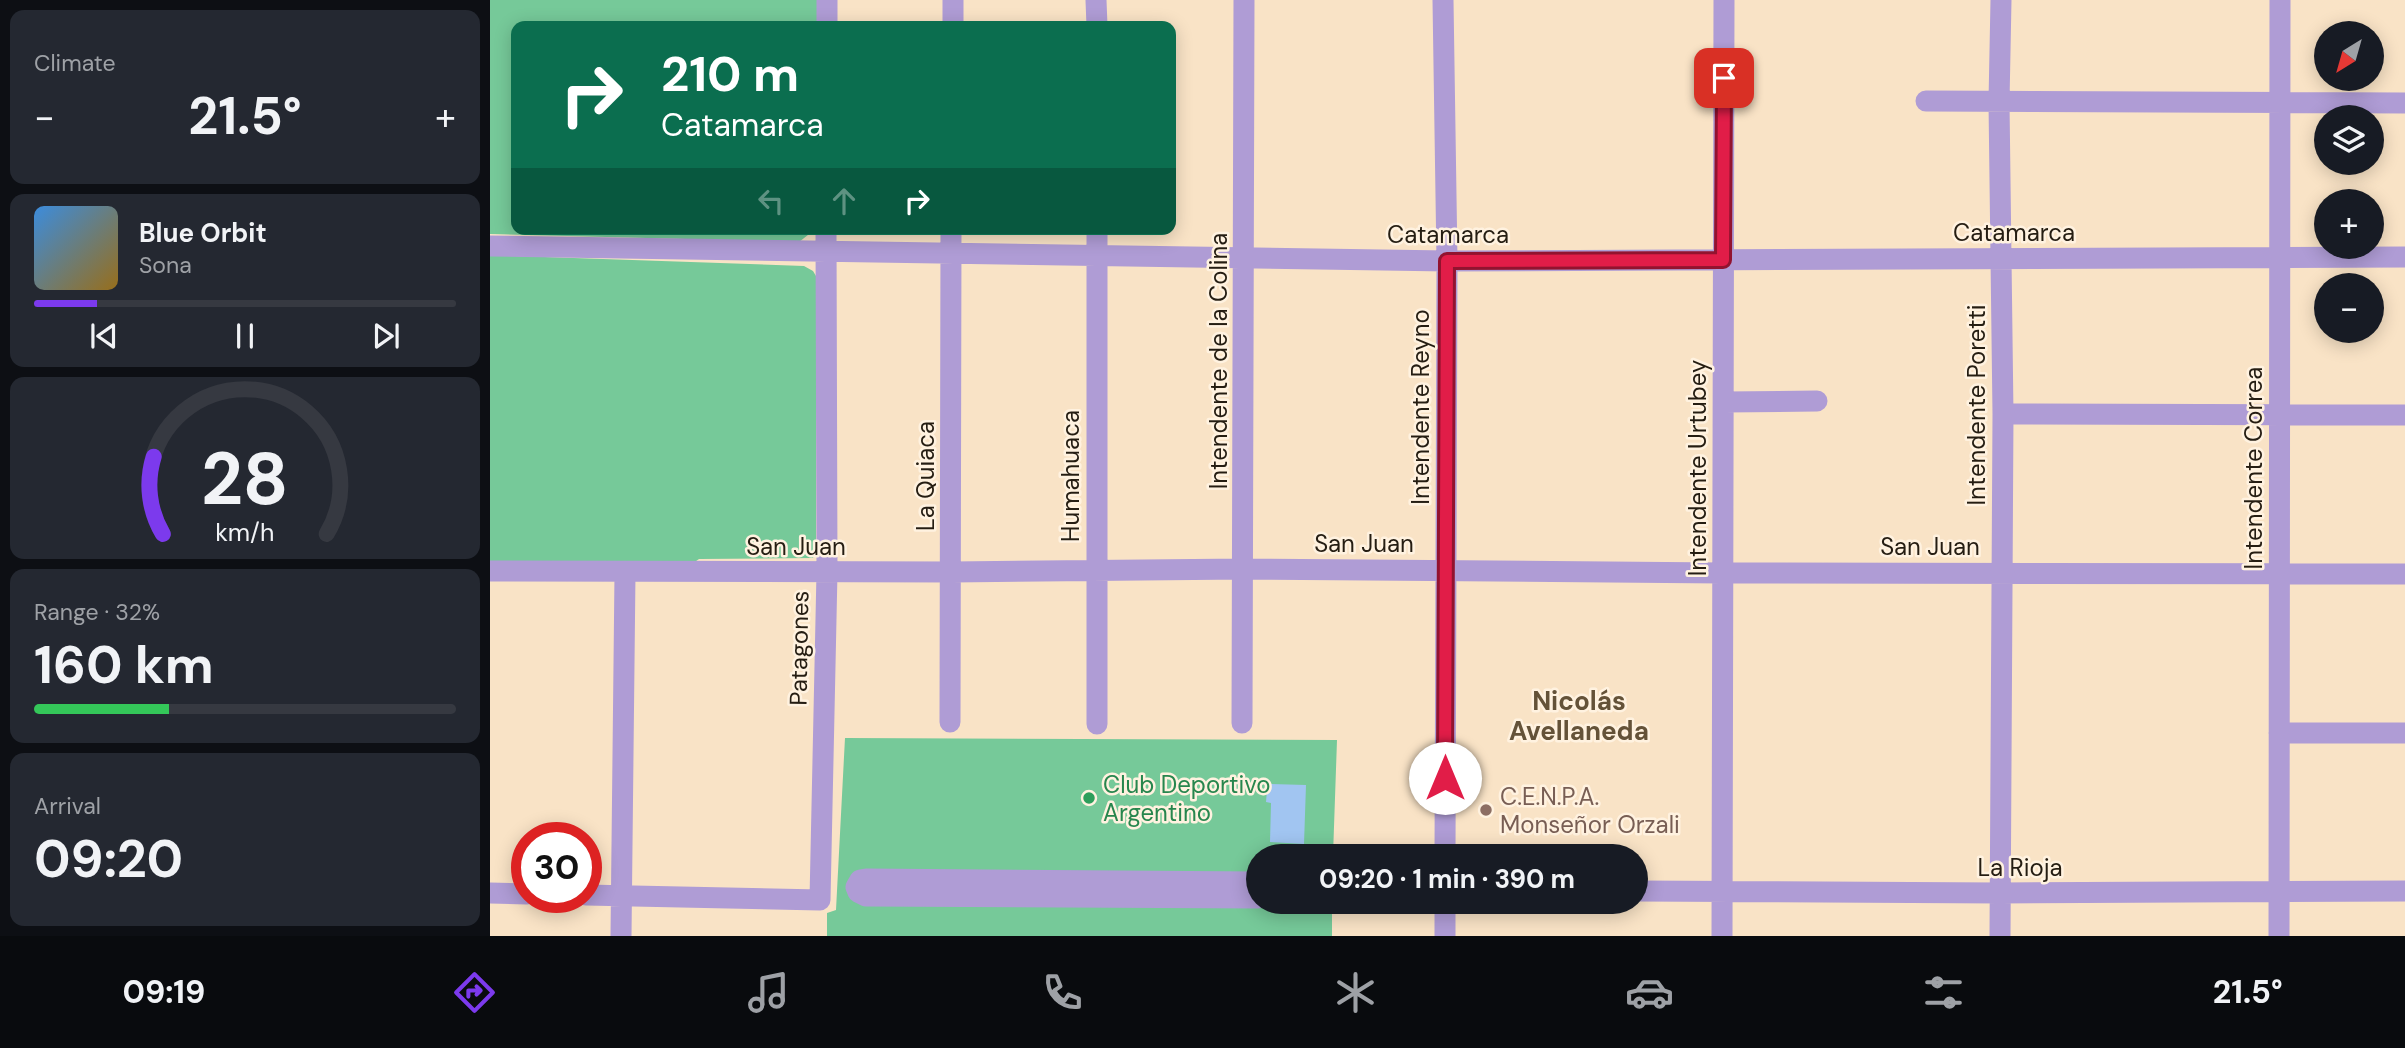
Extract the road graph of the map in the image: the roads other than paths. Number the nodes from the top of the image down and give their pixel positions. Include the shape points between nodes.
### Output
1 (827, 0) edge
2 (953, 0) edge
3 (1097, 0) edge
4 (1244, 0) edge
5 (1443, 0) edge
6 (1724, 0) edge
7 (2001, 0) edge
8 (2280, 0) edge
9 (827, 21) edge
10 (953, 21) edge
11 (1097, 21) edge
12 (1926, 101) dead end
13 (1999, 102) junction
14 (2280, 102) junction
15 (2405, 103) edge
16 (826, 235) edge
17 (951, 235) edge
18 (1097, 235) edge
19 (490, 246) edge
20 (826, 252) junction
21 (951, 254) junction
22 (1097, 255) junction
23 (1245, 257) junction
24 (2280, 257) junction
25 (2405, 257) edge
26 (2003, 258) junction
27 (1723, 260) junction
28 (1447, 261) junction
29 (1817, 401) dead end
30 (1724, 402) junction
31 (2003, 414) junction
32 (2280, 414) junction
33 (2405, 415) edge
34 (1244, 569) junction
35 (1445, 570) junction
36 (490, 571) edge
37 (1097, 571) junction
38 (827, 572) junction
39 (952, 572) junction
40 (2002, 572) junction
41 (625, 573) junction
42 (1722, 573) junction
43 (2280, 573) junction
44 (2405, 573) edge
45 (950, 722) dead end
46 (1097, 723) dead end
47 (1242, 723) dead end
48 (2279, 733) junction
49 (2405, 733) edge
50 (1445, 844) edge
51 (1246, 883) edge
52 (1128, 889) junction
53 (1648, 891) edge
54 (2279, 891) junction
55 (2405, 891) edge
56 (1722, 892) junction
57 (490, 894) edge
58 (511, 894) edge
59 (2000, 894) junction
60 (602, 895) edge
61 (621, 895) junction
62 (1246, 897) edge
63 (1445, 914) edge
64 (621, 936) edge
65 (1445, 936) edge
66 (1722, 936) edge
67 (2000, 936) edge
68 (2279, 936) edge

1 - 9 street
2 - 10 street
3 - 11 street
4 - 23 street, Intendente de la Colina
5 - 28 street, Intendente Reyno
6 - 27 street, Intendente Urtubey
7 - 13 street, Intendente Poretti
8 - 14 street, Intendente Correa
12 - 13 street
13 - 14 street
13 - 26 street, Intendente Poretti
14 - 15 street
14 - 24 street, Intendente Correa
16 - 20 street, Patagones
17 - 21 street, La Quiaca
18 - 22 street, Humahuaca
19 - 20 street, Catamarca
20 - 21 street, Catamarca
20 - 38 street, Patagones
21 - 22 street, Catamarca
21 - 39 street, La Quiaca
22 - 23 street, Catamarca
22 - 37 street, Humahuaca
23 - 28 street, Catamarca
23 - 34 street, Intendente de la Colina
24 - 25 street, Catamarca
24 - 26 street, Catamarca
24 - 32 street, Intendente Correa
26 - 27 street, Catamarca
26 - 31 street, Intendente Poretti
27 - 28 street, Catamarca
27 - 30 street, Intendente Urtubey
28 - 35 street, Intendente Reyno
29 - 30 street
30 - 42 street, Intendente Urtubey
31 - 32 street
31 - 40 street, Intendente Poretti
32 - 33 street
32 - 43 street, Intendente Correa
34 - 35 street, San Juan
34 - 37 street, San Juan
34 - 47 street, Intendente de la Colina
35 - 42 street, San Juan
35 - 50 street, Intendente Reyno
36 - 41 street, San Juan
37 - 39 street, San Juan
37 - 46 street, Humahuaca
38 - 39 street, San Juan
38 - 41 street, San Juan
38 - 61 street, Patagones via 820,900
39 - 45 street, La Quiaca
40 - 42 street, San Juan
40 - 43 street, San Juan
40 - 59 street, Intendente Poretti
41 - 61 street
42 - 56 street, Intendente Urtubey
43 - 44 street, San Juan
43 - 48 street, Intendente Correa
48 - 49 street
48 - 54 street, Intendente Correa
51 - 52 street
52 - 52 street via 866,879 856,887 866,896
52 - 62 street
53 - 56 street, La Rioja
54 - 55 street, La Rioja
54 - 59 street, La Rioja
54 - 68 street, Intendente Correa
56 - 59 street, La Rioja
56 - 66 street, Intendente Urtubey
57 - 58 street
59 - 67 street, Intendente Poretti
60 - 61 street
61 - 64 street
63 - 65 street

